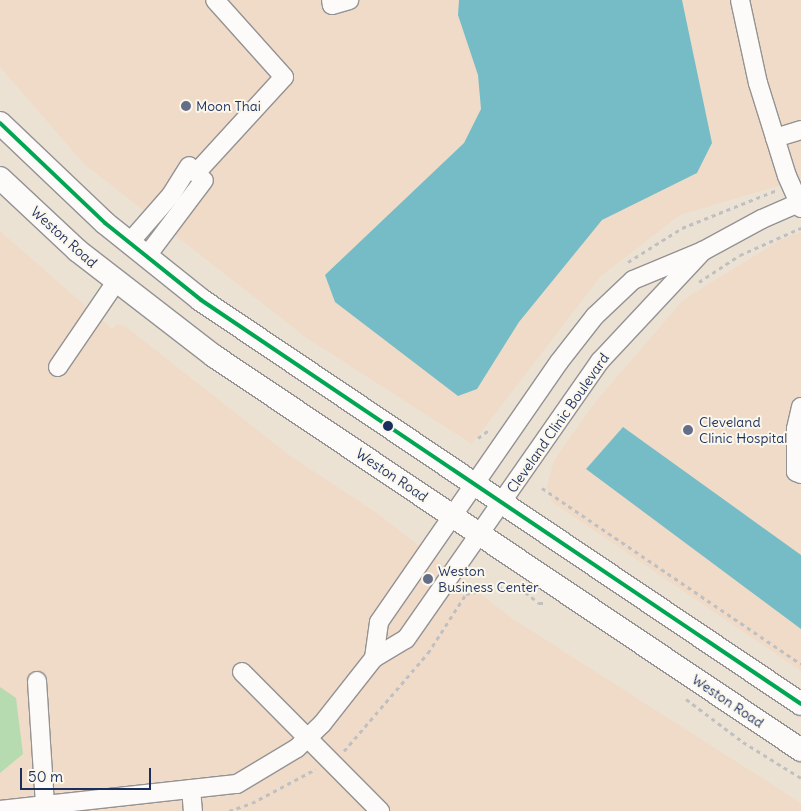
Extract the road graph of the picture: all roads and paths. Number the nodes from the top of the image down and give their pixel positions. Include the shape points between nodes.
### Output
1 (215, 0) edge
2 (331, 0) edge
3 (349, 0) edge
4 (740, 0) edge
5 (0, 123) edge
6 (801, 130) edge
7 (775, 138) junction
8 (196, 173) junction
9 (0, 178) edge
10 (800, 205) edge
11 (801, 228) edge
12 (129, 243) junction
13 (703, 250) junction
14 (146, 257) junction
15 (116, 282) junction
16 (692, 287) dead end
17 (58, 367) dead end
18 (801, 407) edge
19 (801, 474) edge
20 (476, 485) junction
21 (542, 488) dead end
22 (503, 504) junction
23 (451, 515) junction
24 (478, 533) junction
25 (481, 591) dead end
26 (374, 658) junction
27 (801, 664) edge
28 (242, 672) dead end
29 (37, 681) dead end
30 (801, 704) edge
31 (309, 736) junction
32 (801, 750) edge
33 (331, 759) junction
34 (191, 789) junction
35 (45, 805) junction
36 (0, 810) edge
37 (194, 811) edge
38 (229, 811) edge
39 (380, 811) edge

1 - 8 street via 284,77
2 - 3 street via 332,5
4 - 7 street via 758,83
5 - 12 main road via 43,167
6 - 7 street
7 - 10 street
8 - 12 street via 171,195
8 - 14 street
9 - 15 main road, Weston Road
10 - 13 street, Cleveland Clinic Boulevard
11 - 16 path via 740,255
12 - 14 main road
13 - 20 street, Cleveland Clinic Boulevard via 633,280 594,316
13 - 22 street, Cleveland Clinic Boulevard via 600,361
14 - 20 main road via 209,306
15 - 17 street
15 - 23 main road, Weston Road via 214,356
18 - 19 street via 796,430 796,472
20 - 22 main road
20 - 23 street, Cleveland Clinic Boulevard
21 - 27 path
22 - 24 street, Cleveland Clinic Boulevard
22 - 30 main road
23 - 24 main road, Weston Road
23 - 26 street, Cleveland Clinic Boulevard via 379,622
24 - 26 street, Cleveland Clinic Boulevard via 406,639
24 - 32 main road, Weston Road
25 - 33 path via 466,594 407,681 344,751
26 - 31 street
28 - 31 street
29 - 35 street
31 - 33 street
31 - 34 street via 283,758 237,784
33 - 38 path via 306,776
33 - 39 street
34 - 35 street
34 - 37 street
35 - 36 street

